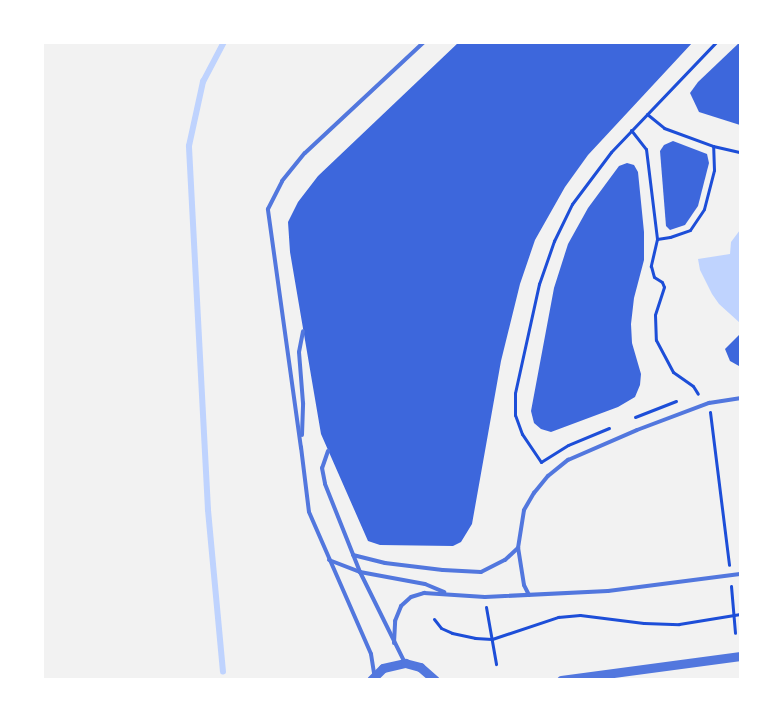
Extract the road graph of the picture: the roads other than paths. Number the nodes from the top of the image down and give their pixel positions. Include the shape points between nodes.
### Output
1 (424, 42) edge
2 (303, 331) dead end
3 (740, 398) edge
4 (301, 448) junction
5 (328, 451) dead end
6 (518, 548) junction
7 (353, 555) junction
8 (329, 560) junction
9 (360, 572) junction
10 (740, 574) edge
11 (447, 594) junction
12 (529, 595) junction
13 (394, 644) junction
14 (740, 656) edge
15 (405, 663) junction
16 (372, 677) edge
17 (436, 680) edge
18 (561, 680) edge

1 - 4 lane via 305,154 282,181 268,209
2 - 4 lane via 299,352 303,403
3 - 6 lane via 709,403 568,460 548,476 524,510
4 - 8 lane via 309,512
5 - 7 lane via 322,468
6 - 7 lane via 505,560 481,572 385,563
6 - 12 lane via 524,585
7 - 9 lane
8 - 9 lane
8 - 16 lane via 371,654
9 - 11 lane via 425,584
9 - 13 lane
10 - 12 lane via 655,586
11 - 12 lane via 485,597
11 - 13 lane via 424,593 411,597 401,606 395,621
13 - 15 lane
14 - 18 street
15 - 16 street via 384,668
15 - 17 street via 420,667

